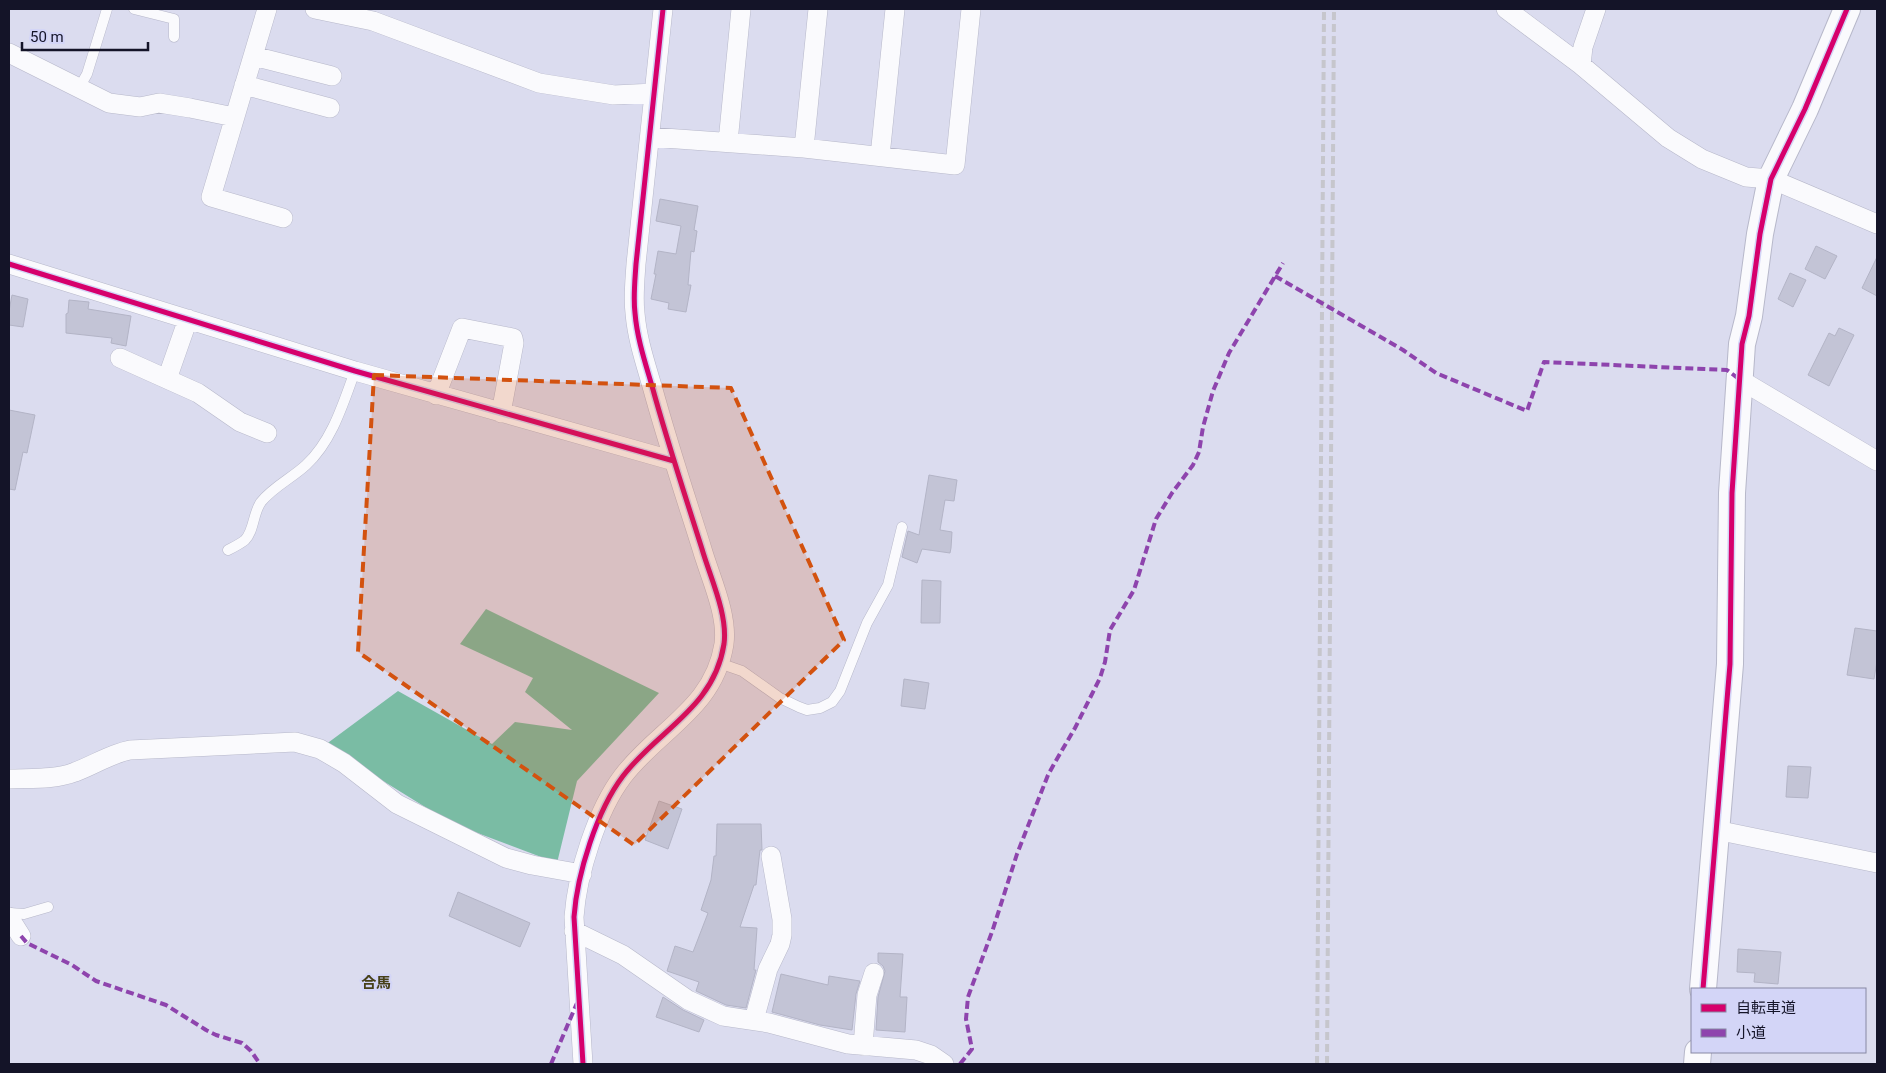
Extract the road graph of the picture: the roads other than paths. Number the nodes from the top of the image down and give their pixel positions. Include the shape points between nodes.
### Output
1 (107, 9) edge
2 (134, 9) edge
3 (267, 9) edge
4 (315, 9) edge
5 (663, 9) edge
6 (741, 9) edge
7 (818, 9) edge
8 (895, 9) edge
9 (971, 9) edge
10 (1506, 9) edge
11 (1596, 9) edge
12 (1847, 9) edge
13 (174, 37) dead end
14 (9, 53) edge
15 (253, 56) junction
16 (1581, 65) junction
17 (332, 76) dead end
18 (244, 85) junction
19 (79, 88) junction
20 (654, 93) junction
21 (330, 108) dead end
22 (234, 118) junction
23 (650, 137) junction
24 (728, 142) junction
25 (804, 148) junction
26 (880, 156) junction
27 (1772, 179) junction
28 (283, 218) dead end
29 (1877, 224) edge
30 (9, 264) edge
31 (188, 319) junction
32 (120, 358) dead end
33 (355, 371) junction
34 (167, 379) junction
35 (1739, 379) junction
36 (436, 394) junction
37 (501, 413) junction
38 (267, 433) dead end
39 (674, 461) junction
40 (1877, 461) edge
41 (902, 527) dead end
42 (228, 550) dead end
43 (719, 663) junction
44 (9, 779) edge
45 (1716, 830) junction
46 (772, 856) dead end
47 (1877, 864) edge
48 (582, 874) junction
49 (48, 907) dead end
50 (9, 915) edge
51 (574, 931) junction
52 (21, 936) dead end
53 (874, 973) dead end
54 (1703, 988) edge
55 (754, 1020) junction
56 (863, 1046) junction
57 (583, 1064) edge
58 (944, 1064) edge

1 - 19 lane via 87,74
2 - 13 lane via 174,19
3 - 15 street
4 - 20 street via 373,21 539,83 614,95
5 - 20 street
6 - 24 street
7 - 25 street
8 - 26 street
9 - 26 street via 955,165
10 - 16 street
11 - 16 street via 1583,47
12 - 27 street
14 - 19 street
15 - 17 street
15 - 18 street
16 - 27 street via 1668,138 1702,159 1746,177
18 - 21 street
18 - 22 street
19 - 22 street via 118,105 140,107 159,103
20 - 23 street
22 - 28 street via 211,197
23 - 24 street
23 - 39 street via 634,307 644,356
24 - 25 street
25 - 26 street
27 - 29 street
27 - 35 street via 1760,234
30 - 31 street
31 - 33 street
31 - 34 street
32 - 34 street
33 - 36 street
33 - 42 lane via 323,445 306,466 266,496 256,511 245,540
34 - 38 street via 198,393 240,422
35 - 40 street
35 - 45 street via 1732,493 1730,664
36 - 37 street
36 - 37 street via 462,328 513,338
37 - 39 street
39 - 43 street via 722,616 724,638
41 - 43 lane via 888,585 867,623 840,691 832,702 820,708 799,708 742,671
43 - 48 street via 699,701 643,754 614,788
44 - 48 street via 61,776 130,750 295,742 320,749 344,763 397,804 506,858
45 - 47 street
45 - 54 street
46 - 55 street via 782,935 768,969
48 - 51 street via 574,908
49 - 50 lane
50 - 52 street
51 - 55 street via 623,955 698,1006 723,1016
51 - 57 street
53 - 56 street via 867,995
55 - 56 street
56 - 58 street via 916,1050

